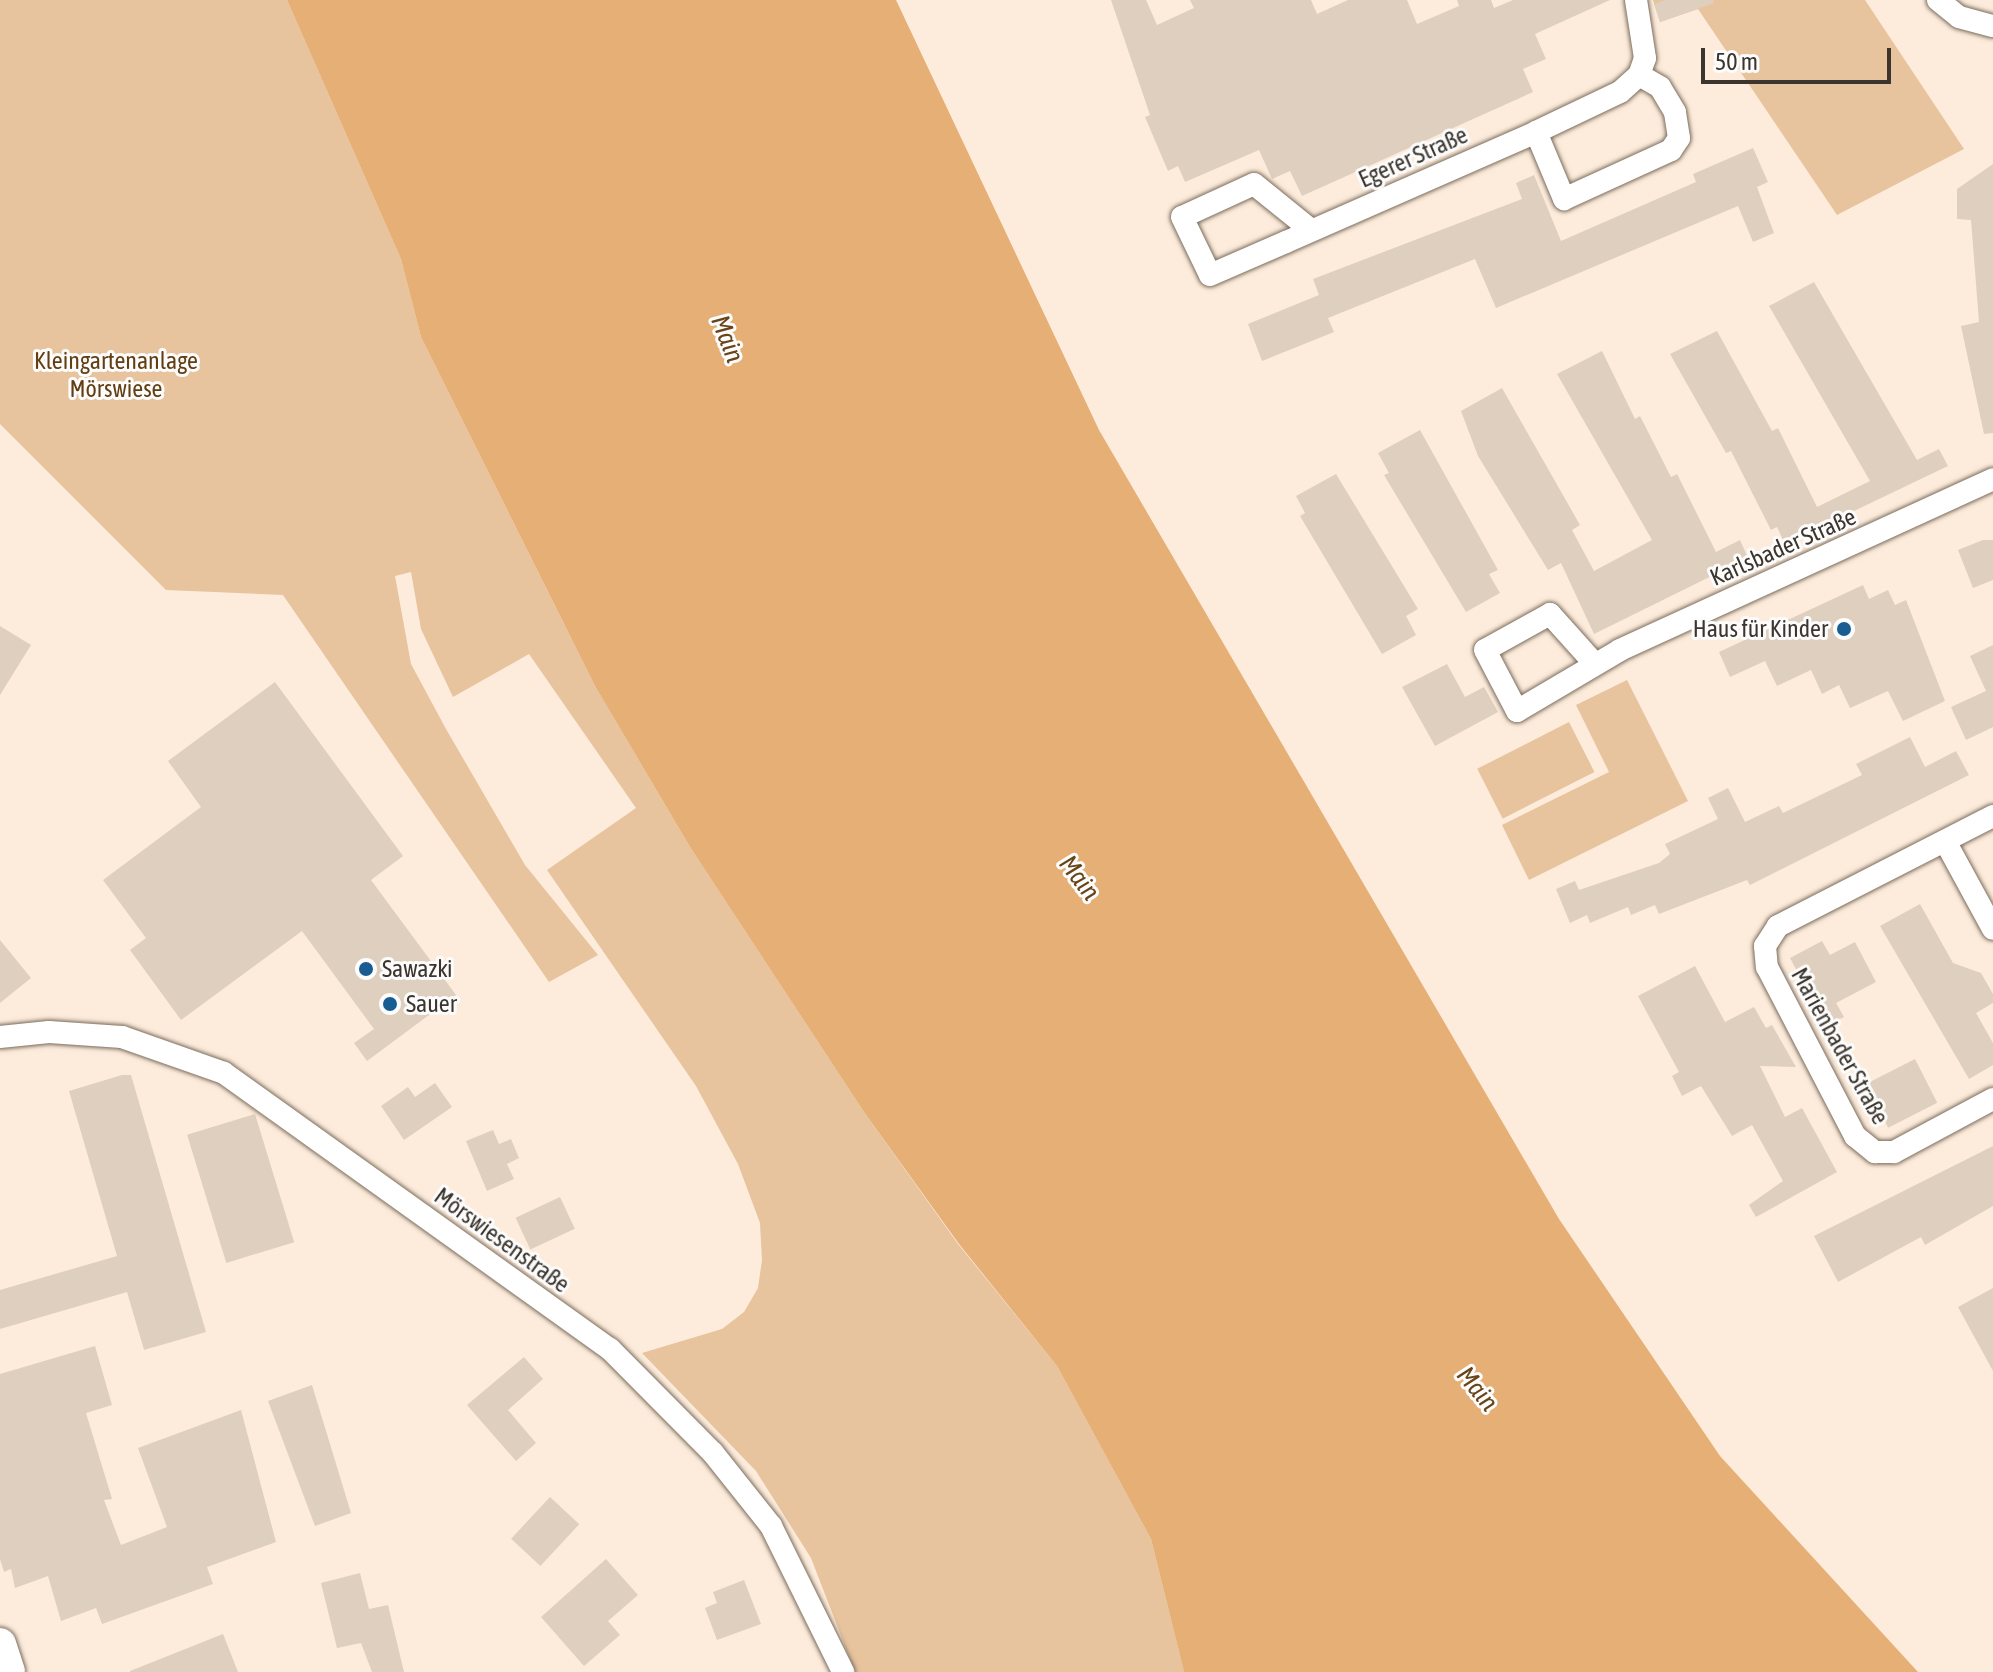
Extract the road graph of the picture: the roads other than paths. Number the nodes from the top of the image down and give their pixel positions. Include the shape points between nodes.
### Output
1 (1636, 0) edge
2 (1938, 0) edge
3 (1993, 26) edge
4 (1639, 75) junction
5 (1536, 132) junction
6 (1311, 230) junction
7 (1993, 479) edge
8 (1594, 663) junction
9 (1993, 816) edge
10 (1945, 841) junction
11 (1993, 929) edge
12 (0, 1037) edge
13 (1993, 1099) edge
14 (0, 1644) edge
15 (9, 1672) edge
16 (843, 1672) edge

1 - 4 street via 1645,58
2 - 3 street via 1959,17
4 - 5 street, Egerer Straße via 1620,92
4 - 5 street via 1660,87 1675,112 1679,138 1671,150 1564,199
5 - 6 street, Egerer Straße
6 - 6 street, Egerer Straße via 1210,275 1182,217 1254,184
7 - 8 street, Karlsbader Straße
8 - 8 street, Karlsbader Straße via 1550,614 1485,650 1517,711
9 - 10 street, Marienbader Straße
10 - 11 street
10 - 13 street, Marienbader Straße via 1778,926 1765,946 1767,967 1855,1136 1875,1152 1894,1152
12 - 16 street, Mörswiesenstraße via 49,1032 122,1037 224,1073 610,1349 713,1453 771,1526
14 - 15 street

